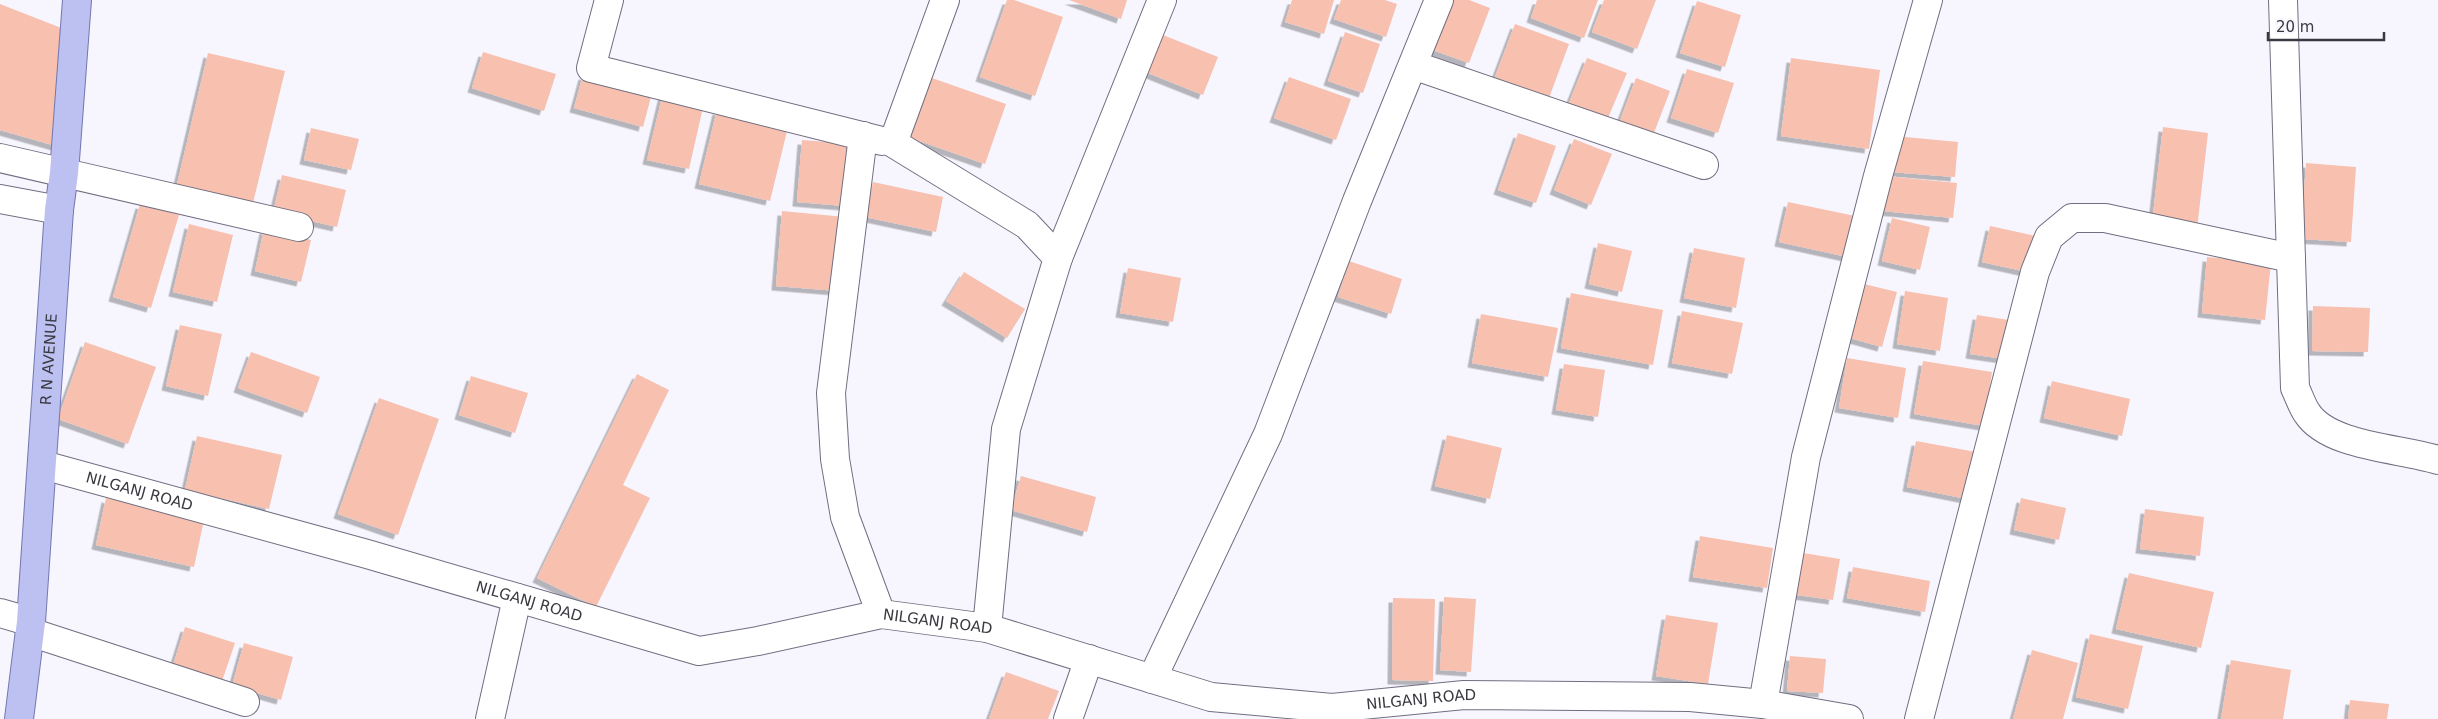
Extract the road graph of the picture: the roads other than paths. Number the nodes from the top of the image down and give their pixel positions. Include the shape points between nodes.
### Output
1 (77, 0) edge
2 (609, 0) edge
3 (945, 0) edge
4 (1162, 0) edge
5 (1439, 0) edge
6 (1928, 0) edge
7 (2283, 0) edge
8 (1413, 65) junction
9 (863, 136) junction
10 (893, 144) junction
11 (0, 158) edge
12 (1704, 165) dead end
13 (64, 173) junction
14 (0, 199) edge
15 (59, 210) junction
16 (300, 227) dead end
17 (1058, 258) junction
18 (2291, 258) junction
19 (2438, 457) edge
20 (43, 465) junction
21 (517, 598) junction
22 (0, 613) edge
23 (881, 614) junction
24 (31, 627) junction
25 (987, 628) junction
26 (1089, 660) junction
27 (1152, 679) junction
28 (245, 702) dead end
29 (1763, 704) junction
30 (19, 719) edge
31 (490, 719) edge
32 (1068, 719) edge
33 (1849, 719) edge
34 (1919, 719) edge

1 - 13 main road, R N AVENUE
2 - 9 street via 591,68
3 - 10 street
4 - 17 street
5 - 8 street
6 - 29 street via 1878,176 1806,457
7 - 18 street
8 - 12 street
8 - 27 street via 1268,434
9 - 10 street
9 - 23 street via 831,393 835,460 845,516
10 - 17 street via 1027,225
11 - 13 street
13 - 15 main road, R N AVENUE
13 - 16 street
14 - 15 street
15 - 20 main road, R N AVENUE
17 - 25 street via 1006,429
18 - 19 street via 2296,388 2307,413 2322,428 2345,438
18 - 34 street via 2105,218 2072,218 2049,237 2035,272
20 - 21 street, NILGANJ ROAD
20 - 24 main road, R N AVENUE
21 - 23 street, NILGANJ ROAD via 699,651
21 - 31 street
22 - 24 street
23 - 25 street, NILGANJ ROAD
24 - 28 street
24 - 30 main road, R N AVENUE
25 - 26 street, NILGANJ ROAD
26 - 27 street, NILGANJ ROAD
26 - 32 street
27 - 29 street, NILGANJ ROAD via 1211,697 1332,708 1464,695 1690,697
29 - 33 street, NILGANJ ROAD

